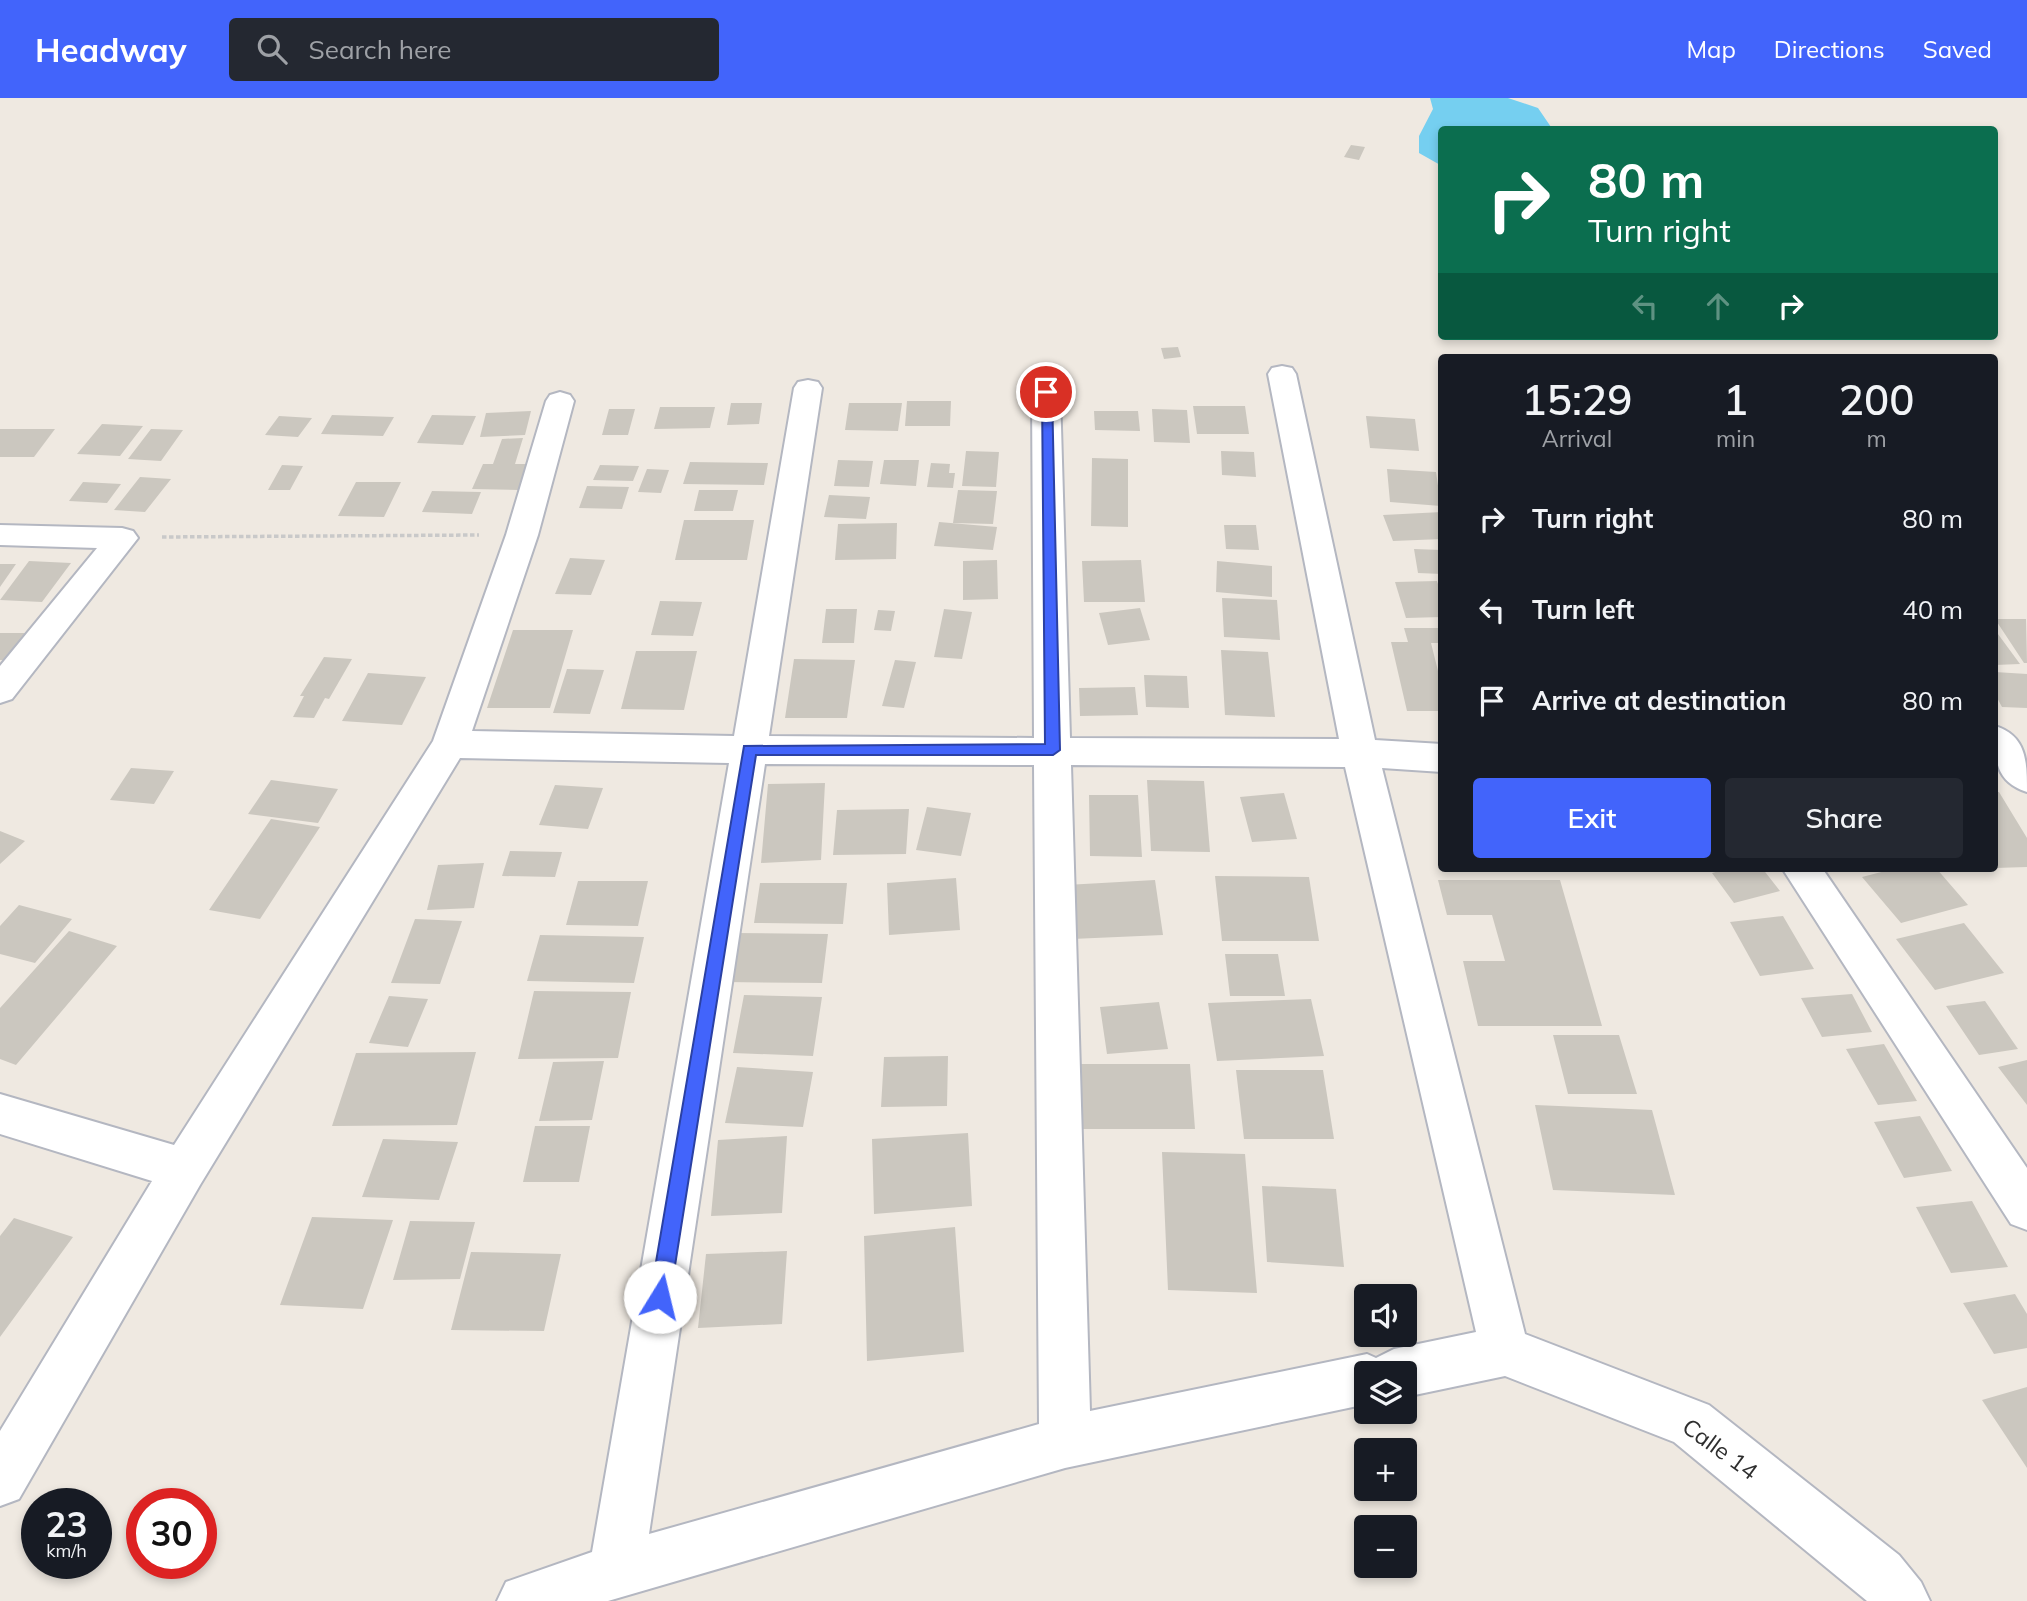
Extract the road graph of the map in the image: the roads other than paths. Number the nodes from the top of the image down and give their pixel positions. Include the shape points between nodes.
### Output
1 (1282, 374) dead end
2 (808, 388) dead end
3 (1046, 392) dead end
4 (560, 401) dead end
5 (0, 535) edge
6 (0, 690) edge
7 (1998, 743) edge
8 (450, 744) junction
9 (750, 750) junction
10 (1053, 750) junction
11 (1360, 753) junction
12 (1438, 758) edge
13 (1998, 776) edge
14 (2027, 778) edge
15 (1804, 872) edge
16 (0, 1114) edge
17 (184, 1170) junction
18 (2027, 1208) edge
19 (1505, 1351) junction
20 (1417, 1369) edge
21 (1354, 1383) edge
22 (1065, 1442) junction
23 (0, 1480) edge
24 (616, 1571) junction
25 (525, 1601) edge
26 (1902, 1601) edge

1 - 11 street
2 - 9 street
3 - 10 street
4 - 8 street via 522,535
5 - 6 street via 122,538
7 - 14 street
8 - 9 street
8 - 17 street
9 - 10 street
9 - 24 street
10 - 11 street
10 - 22 street
11 - 12 street
11 - 19 street
13 - 14 street
15 - 18 street
16 - 17 street
17 - 23 street
19 - 20 street
19 - 26 street, Calle 14 via 1690,1423 1880,1574
21 - 22 street
22 - 24 street
24 - 25 street

